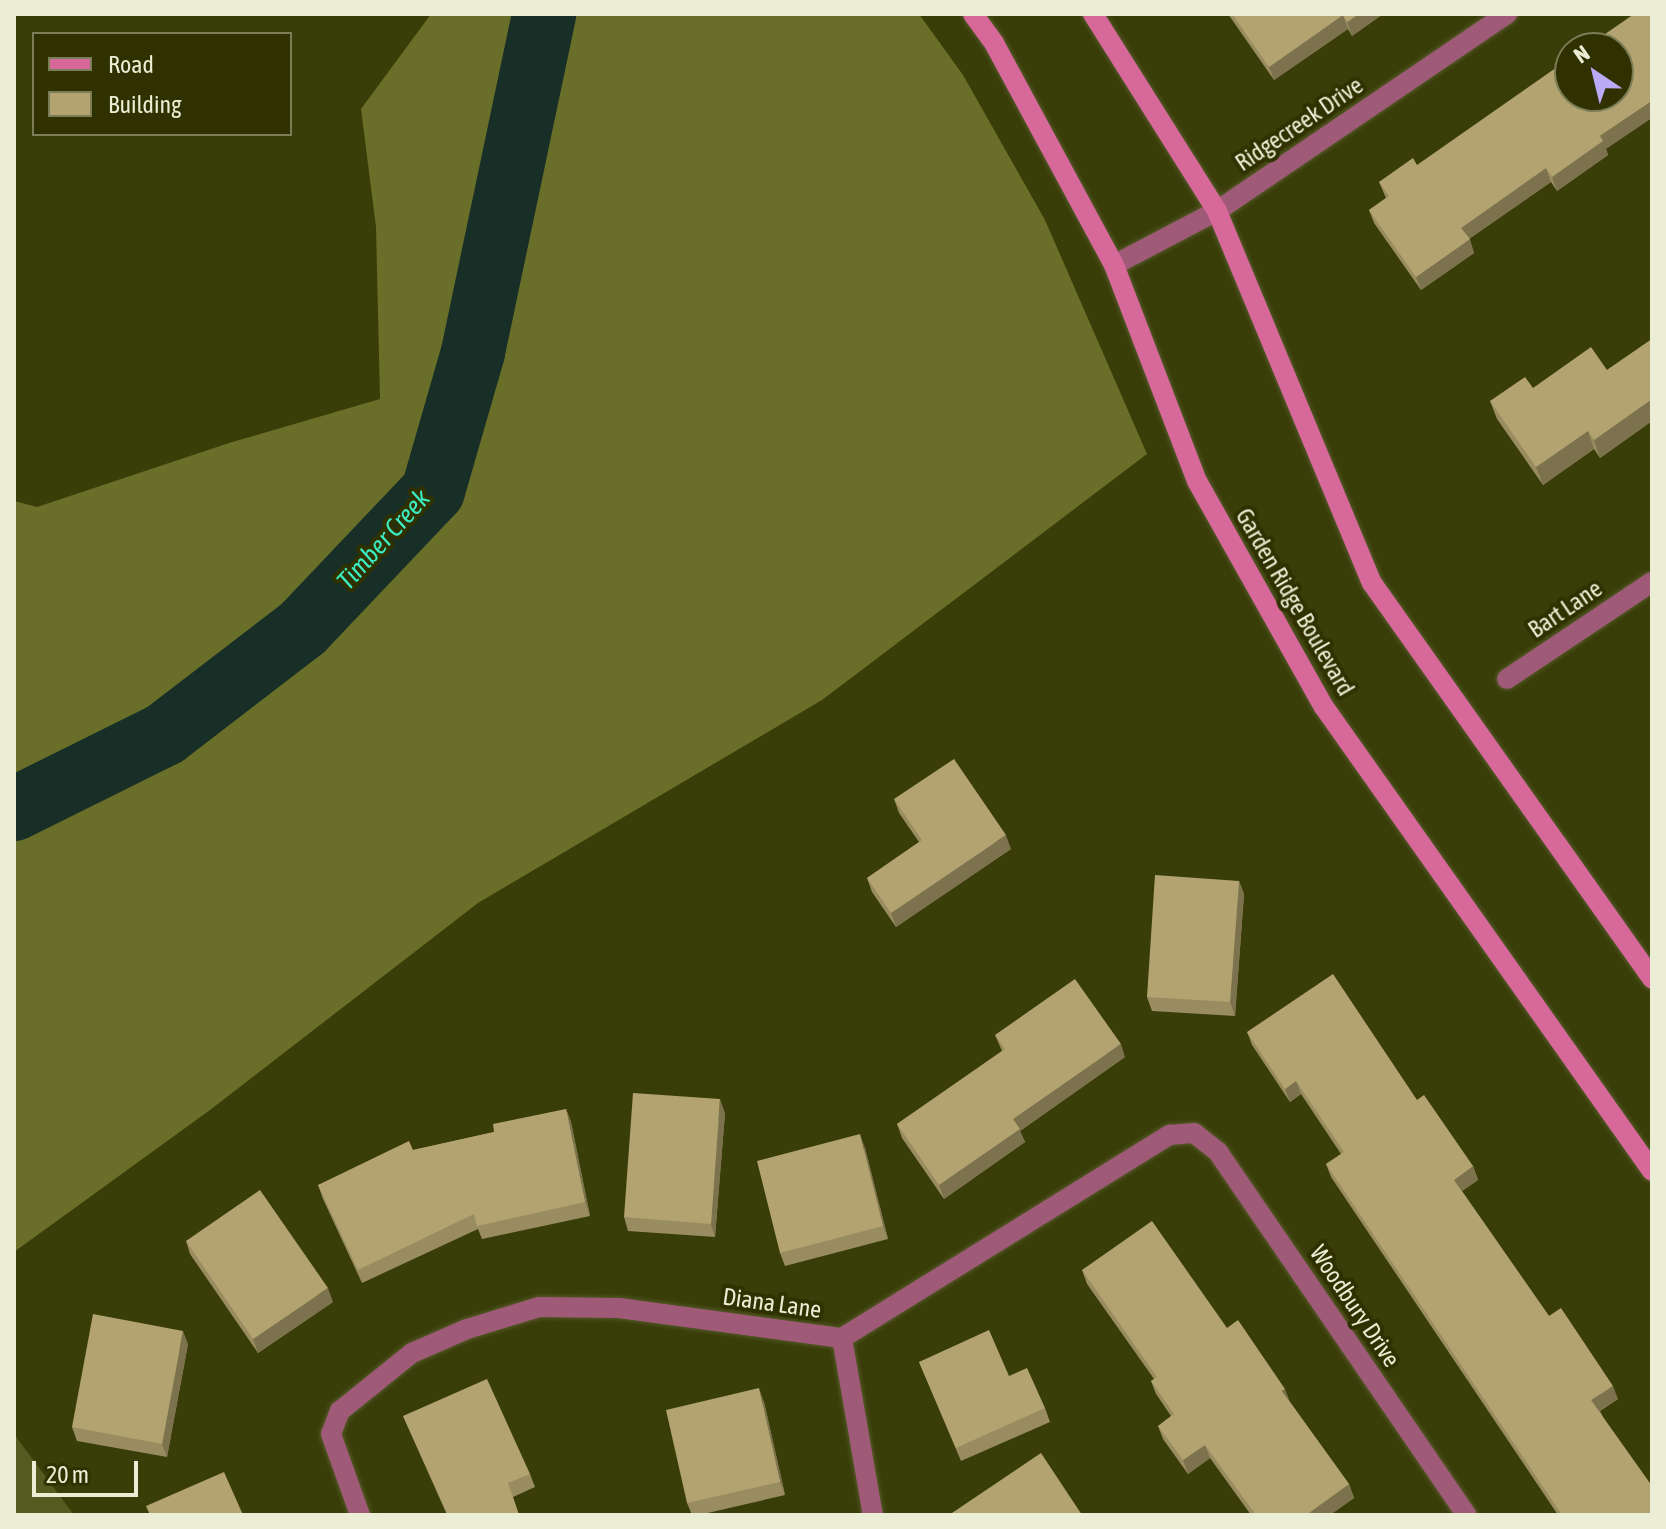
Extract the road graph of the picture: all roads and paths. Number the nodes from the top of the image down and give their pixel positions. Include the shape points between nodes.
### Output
1 (973, 14) edge
2 (1093, 14) edge
3 (1507, 14) edge
4 (1217, 211) junction
5 (1114, 265) junction
6 (1652, 582) edge
7 (1507, 679) dead end
8 (1652, 979) edge
9 (1194, 1133) joint
10 (1652, 1171) edge
11 (842, 1338) junction
12 (360, 1515) edge
13 (873, 1515) edge
14 (1467, 1515) edge

1 - 5 main road, Garden Ridge Boulevard via 994,43
2 - 4 main road
3 - 4 street, Ridgecreek Drive
4 - 5 street, Ridgecreek Drive
4 - 8 main road via 1372,583
5 - 10 main road, Garden Ridge Boulevard via 1197,481 1324,707
6 - 7 street, Bart Lane
9 - 11 street, Diana Lane via 1170,1135
9 - 14 street, Woodbury Drive via 1218,1152
11 - 12 street, Diana Lane via 619,1308 539,1307 467,1329 412,1353 340,1411 331,1434
11 - 13 street

